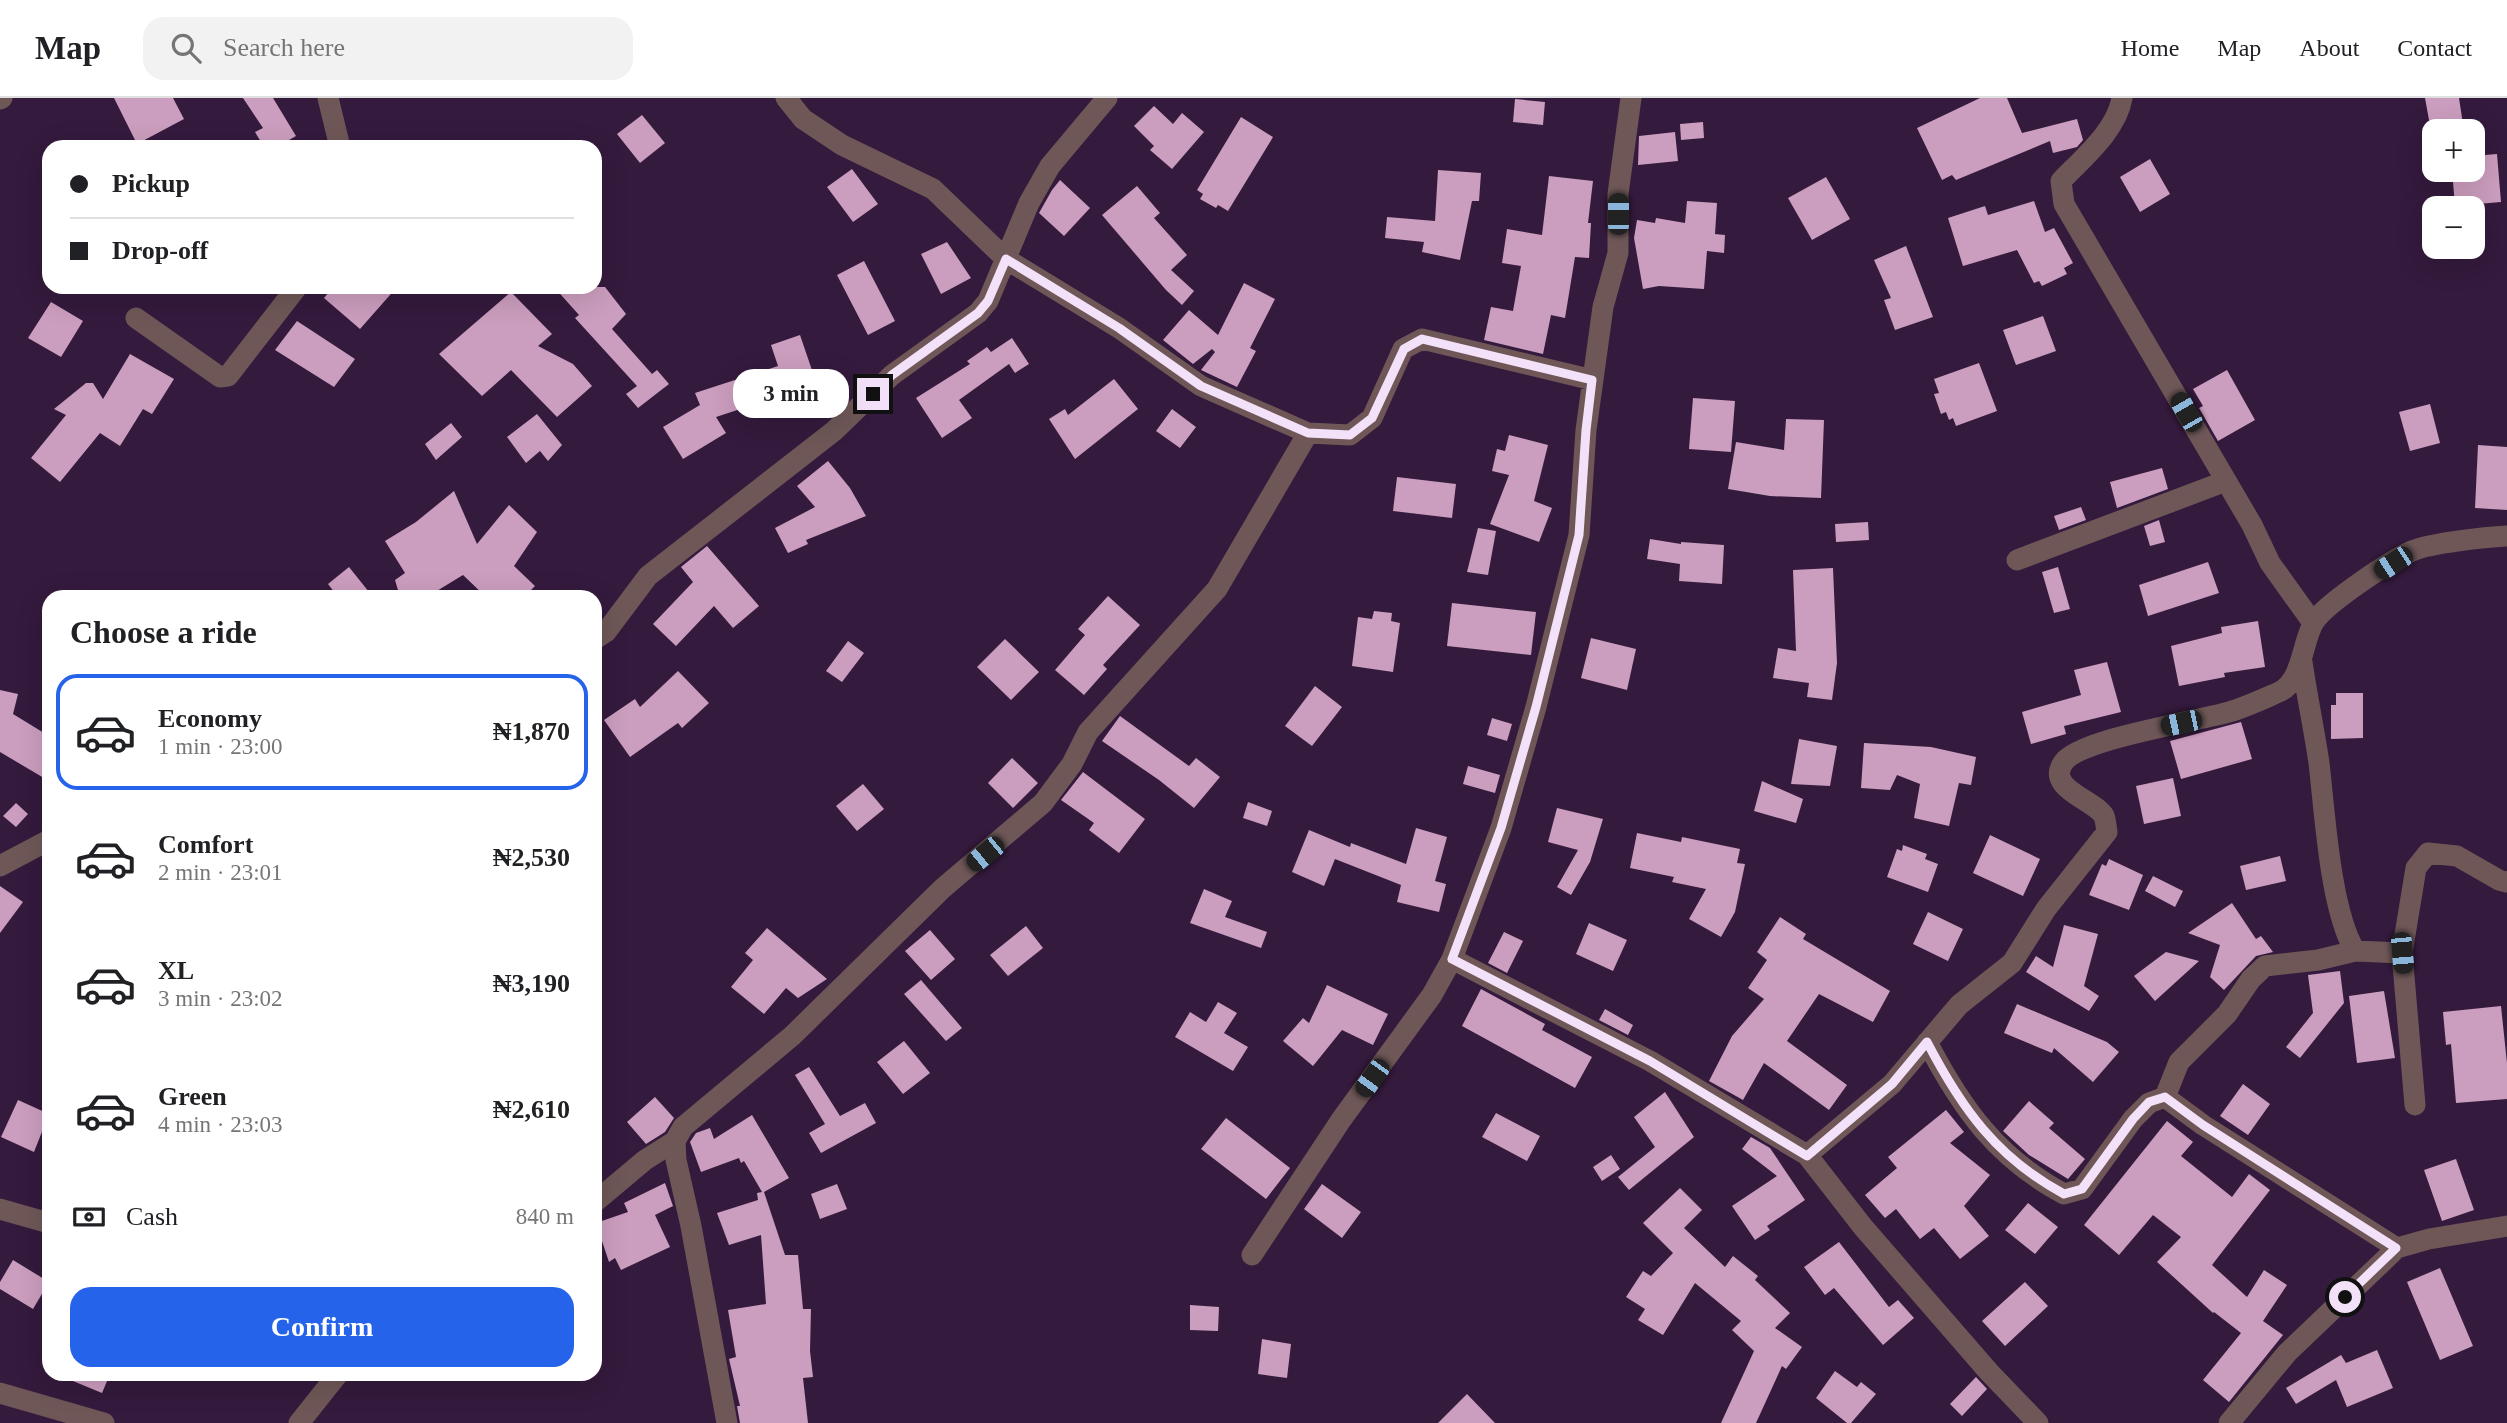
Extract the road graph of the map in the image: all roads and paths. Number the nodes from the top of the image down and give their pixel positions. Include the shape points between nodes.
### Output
1 (328, 98) edge
2 (786, 98) edge
3 (1107, 98) edge
4 (1631, 98) edge
5 (2122, 98) edge
6 (338, 140) edge
7 (1006, 259) junction
8 (292, 294) edge
9 (136, 318) dead end
10 (1592, 380) junction
11 (1308, 433) junction
12 (2227, 481) junction
13 (2507, 536) edge
14 (2017, 560) dead end
15 (2313, 623) junction
16 (602, 635) edge
17 (2302, 662) junction
18 (42, 844) edge
19 (0, 866) edge
20 (2507, 882) edge
21 (2356, 951) junction
22 (2402, 953) junction
23 (1452, 959) junction
24 (1927, 1042) junction
25 (2165, 1097) junction
26 (2415, 1105) dead end
27 (675, 1141) junction
28 (1807, 1156) junction
29 (602, 1196) edge
30 (0, 1209) edge
31 (42, 1221) edge
32 (2507, 1226) edge
33 (2396, 1248) junction
34 (1252, 1255) dead end
35 (332, 1381) edge
36 (0, 1393) edge
37 (104, 1423) edge
38 (299, 1423) edge
39 (727, 1423) edge
40 (2038, 1423) edge
41 (2228, 1423) edge

1 - 6 street
2 - 7 street via 803,119 842,145 933,189
3 - 7 street via 1050,166
4 - 10 street via 1618,194 1618,253 1603,307
5 - 12 street via 2120,113 2061,181 2064,204
7 - 11 street via 1119,328 1201,386
7 - 16 street via 978,313 892,375 834,431 648,576
8 - 9 street via 228,376 220,377
10 - 11 street via 1422,339 1404,349 1372,418 1350,435
10 - 23 street via 1579,535 1501,828
11 - 27 street via 1217,589 1088,732 1072,764 1043,803 943,888 792,1036 683,1127
12 - 14 street
12 - 15 street via 2270,563
13 - 15 street via 2413,550 2334,600
15 - 17 street
17 - 21 street via 2329,854 2346,935
17 - 24 street via 2283,691 2230,712 2132,733 2074,753 2064,761 2059,770 2062,782 2098,810 2107,832 2046,909 2012,963 1959,1005
18 - 19 street
20 - 22 street via 2457,856 2428,853 2416,868
21 - 22 street
21 - 25 street via 2265,966 2250,979 2227,1014 2179,1062
22 - 26 street
23 - 28 street via 1650,1061
23 - 34 street via 1432,995 1341,1119
24 - 25 street via 1969,1115 2035,1179 2064,1194 2082,1189 2133,1119 2149,1102
24 - 28 street via 1892,1084
25 - 33 street
27 - 29 street
27 - 39 street
28 - 40 street via 1863,1227
30 - 31 street
32 - 33 street
33 - 41 street via 2287,1353
35 - 38 street
36 - 37 street

